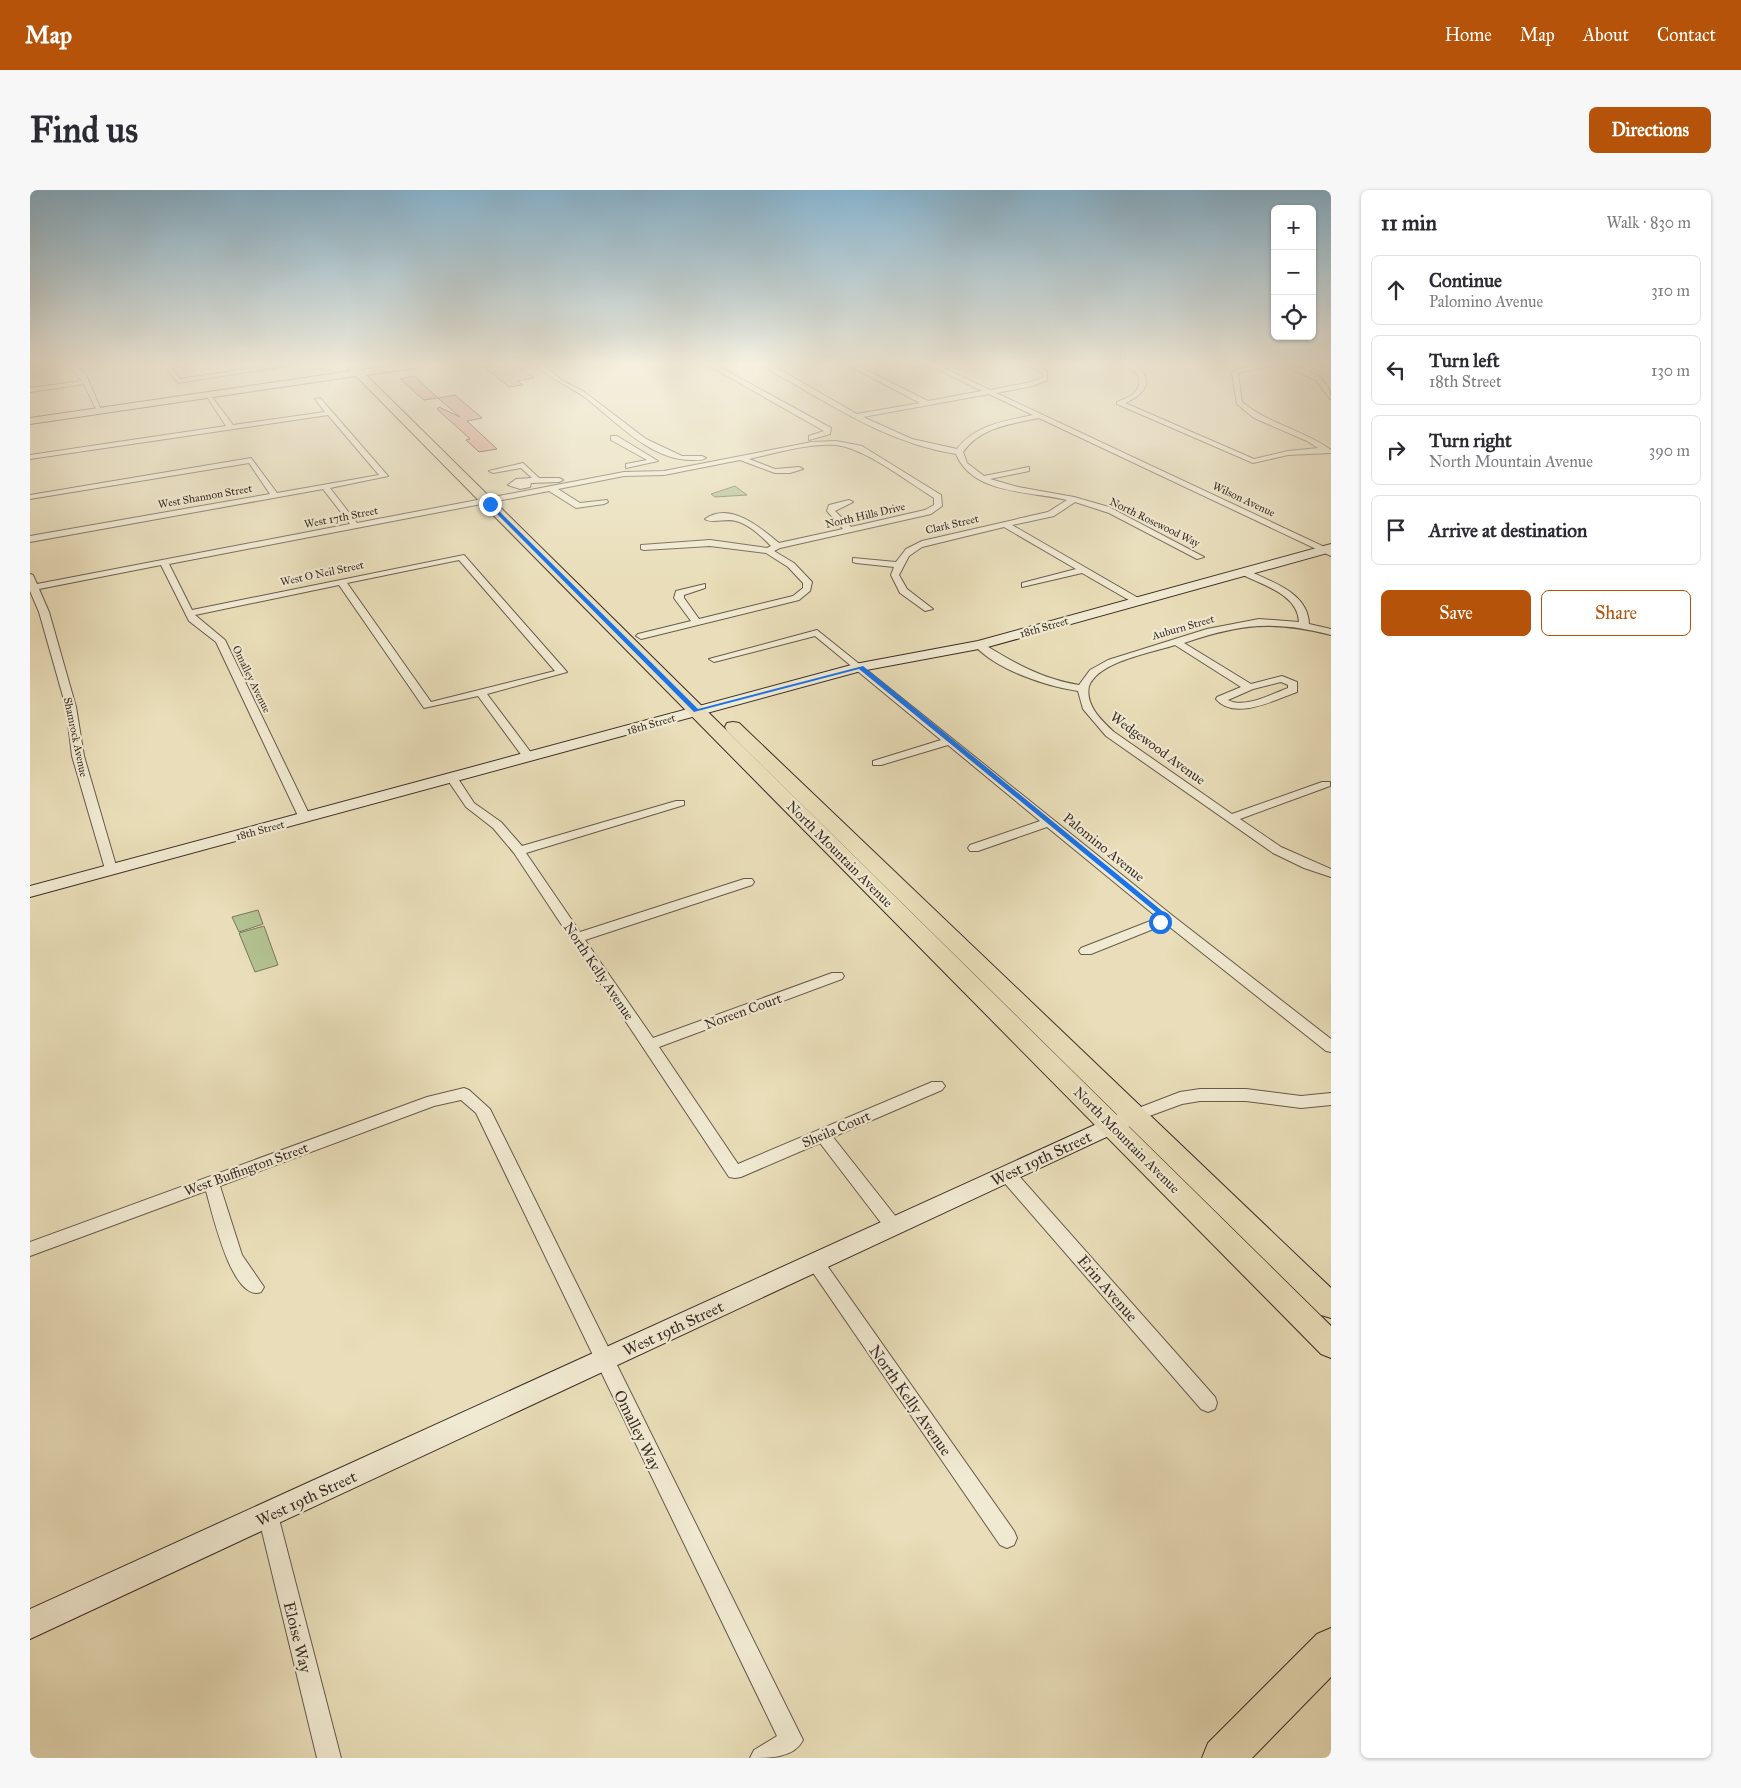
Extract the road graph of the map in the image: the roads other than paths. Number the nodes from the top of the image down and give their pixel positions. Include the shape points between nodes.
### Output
1 (158, 437) edge
2 (351, 437) edge
3 (431, 437) edge
4 (636, 437) edge
5 (804, 437) edge
6 (902, 437) edge
7 (972, 437) edge
8 (1086, 437) edge
9 (1198, 437) edge
10 (1303, 437) edge
11 (614, 438) dead end
12 (959, 452) junction
13 (1328, 452) edge
14 (30, 457) edge
15 (741, 458) junction
16 (702, 465) joint
17 (799, 469) dead end
18 (1026, 469) dead end
19 (494, 471) dead end
20 (982, 478) junction
21 (536, 480) junction
22 (325, 486) junction
23 (524, 488) junction
24 (552, 488) junction
25 (274, 495) junction
26 (30, 497) edge
27 (492, 499) junction
28 (1074, 499) junction
29 (604, 502) dead end
30 (850, 502) dead end
31 (709, 519) dead end
32 (1004, 524) junction
33 (355, 525) junction
34 (849, 530) junction
35 (30, 539) edge
36 (644, 547) dead end
37 (773, 549) junction
38 (1329, 550) edge
39 (1200, 557) dead end
40 (856, 560) dead end
41 (164, 562) junction
42 (898, 565) junction
43 (1084, 570) junction
44 (1244, 572) junction
45 (341, 581) junction
46 (31, 584) edge
47 (1025, 585) dead end
48 (702, 586) dead end
49 (1137, 601) junction
50 (928, 609) dead end
51 (189, 613) junction
52 (697, 622) junction
53 (1304, 625) junction
54 (1331, 632) edge
55 (641, 636) junction
56 (1176, 642) junction
57 (980, 645) junction
58 (714, 659) dead end
59 (860, 667) junction
60 (562, 672) joint
61 (1249, 687) junction
62 (1083, 689) junction
63 (481, 693) junction
64 (428, 706) joint
65 (705, 709) junction
66 (949, 742) junction
67 (529, 758) junction
68 (877, 763) dead end
69 (453, 779) junction
70 (1326, 784) dead end
71 (680, 803) dead end
72 (305, 818) junction
73 (1231, 818) junction
74 (1049, 822) junction
75 (974, 848) dead end
76 (519, 850) junction
77 (111, 869) junction
78 (1331, 873) edge
79 (748, 882) dead end
80 (30, 892) edge
81 (1168, 919) junction
82 (576, 938) junction
83 (1086, 950) dead end
84 (837, 976) dead end
85 (650, 1045) junction
86 (1331, 1047) edge
87 (938, 1086) dead end
88 (464, 1094) joint
89 (1331, 1099) edge
90 (1123, 1120) junction
91 (823, 1135) junction
92 (735, 1172) joint
93 (1007, 1174) junction
94 (211, 1182) junction
95 (894, 1226) junction
96 (30, 1249) edge
97 (815, 1262) junction
98 (255, 1287) dead end
99 (1331, 1306) edge
100 (1331, 1345) edge
101 (604, 1360) junction
102 (1208, 1403) dead end
103 (268, 1515) junction
104 (1007, 1538) dead end
105 (30, 1624) edge
106 (1331, 1648) edge
107 (329, 1758) edge
108 (762, 1758) edge
109 (1223, 1758) edge

1 - 14 street
2 - 22 street, West Shannon Street via 384,476
3 - 27 main road, North Mountain Avenue
4 - 5 street via 688,460
6 - 12 street via 916,444
7 - 12 street
8 - 38 street, Wilson Avenue
9 - 13 street via 1253,461 1288,453
10 - 13 street
11 - 21 street via 654,461 562,479
12 - 20 street via 964,465
15 - 16 street, North Hills Drive
15 - 17 street via 772,472
15 - 34 street, North Hills Drive via 812,444 845,444 859,448 940,500 938,506 928,512
16 - 24 street, West 17th Street via 656,473 624,474
18 - 20 street
19 - 21 street via 523,465
20 - 28 street, North Rosewood Way via 1014,488
21 - 23 street
22 - 25 street, West Shannon Street
22 - 33 street
23 - 24 street, West 17th Street
23 - 27 street, West 17th Street
24 - 29 street via 578,506
25 - 26 street via 251,460
25 - 35 street, West Shannon Street
27 - 33 street, West 17th Street
27 - 55 main road, North Mountain Avenue
27 - 65 main road, North Mountain Avenue
28 - 32 street, Clark Street via 1051,514
28 - 39 street, North Rosewood Way via 1112,511
30 - 34 street via 832,507 831,511
31 - 37 street via 732,516 744,519
32 - 42 street, Clark Street via 925,543 910,549
32 - 43 street
33 - 41 street, West 17th Street
34 - 37 street, North Hills Drive
36 - 37 street via 710,543
37 - 52 street via 804,575 809,586 802,595
38 - 44 main road, 18th Street
40 - 42 street
41 - 46 street, West 17th Street
41 - 51 street, Omalley Avenue
42 - 50 street via 897,583
43 - 47 street
43 - 49 street
44 - 49 main road, 18th Street
44 - 53 street via 1295,602 1303,611
45 - 51 street, West O Neil Street
45 - 60 street, West O Neil Street via 461,557
45 - 64 street
46 - 77 street, Shamrock Avenue via 44,612 73,715 78,756
48 - 52 street via 679,593 679,598
49 - 57 main road, 18th Street
51 - 72 street, Omalley Avenue via 192,619 220,640
52 - 55 street
53 - 54 street, Auburn Street
53 - 56 street, Auburn Street via 1237,624
55 - 65 main road, North Mountain Avenue
56 - 61 street
56 - 62 street, Auburn Street via 1103,665
57 - 59 main road, 18th Street
57 - 62 street via 1039,681
58 - 59 street, Palomino Avenue via 817,633
59 - 65 main road, 18th Street
59 - 66 street, Palomino Avenue
60 - 63 street
61 - 61 street via 1282,680 1294,687 1238,707 1222,702 1224,696
62 - 73 street, Wedgewood Avenue via 1097,722 1110,734
63 - 64 street
63 - 67 street
65 - 67 main road, 18th Street
65 - 90 main road, North Mountain Avenue
66 - 68 street
66 - 74 street, Palomino Avenue
67 - 69 main road, 18th Street
69 - 72 main road, 18th Street
69 - 76 street, North Kelly Avenue via 470,805 497,825
70 - 73 street
71 - 76 street
72 - 77 main road, 18th Street
73 - 78 street, Wedgewood Avenue via 1292,858
74 - 75 street
74 - 81 street, Palomino Avenue
76 - 82 street, North Kelly Avenue
77 - 80 main road, 18th Street
79 - 82 street
81 - 83 street
81 - 86 street, Palomino Avenue
82 - 85 street, North Kelly Avenue
84 - 85 street, Noreen Court
85 - 92 street, North Kelly Avenue
87 - 91 street, Sheila Court
88 - 94 street, West Buffington Street via 432,1101
88 - 101 street, Omalley Way via 482,1109
89 - 90 street, West 19th Street via 1301,1102 1246,1095 1200,1095 1180,1098
90 - 93 main road, West 19th Street
90 - 99 main road, North Mountain Avenue
90 - 100 main road, North Mountain Avenue
91 - 92 street, Sheila Court
91 - 95 street
93 - 95 main road, West 19th Street
93 - 102 street, Erin Avenue
94 - 96 street, West Buffington Street
94 - 98 street via 234,1258
95 - 97 main road, West 19th Street
97 - 101 main road, West 19th Street
97 - 104 street, North Kelly Avenue
101 - 103 main road, West 19th Street
101 - 108 street, Omalley Way via 791,1740
103 - 105 main road, West 19th Street
103 - 107 street, Eloise Way
106 - 109 highway

